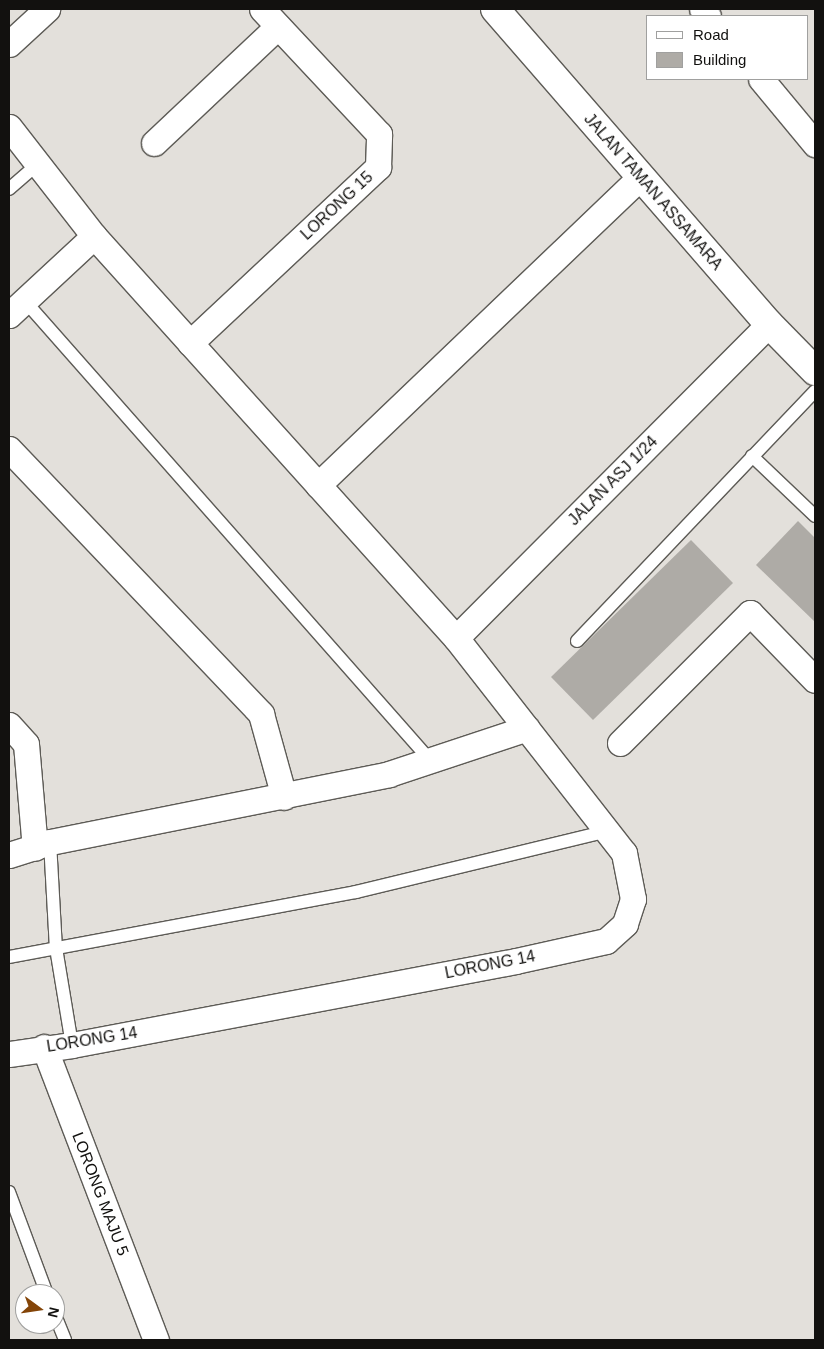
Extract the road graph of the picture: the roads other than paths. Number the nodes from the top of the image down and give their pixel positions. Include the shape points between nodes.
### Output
1 (46, 9) edge
2 (495, 9) edge
3 (270, 18) edge
4 (9, 44) edge
5 (761, 80) edge
6 (9, 127) edge
7 (154, 144) dead end
8 (815, 144) edge
9 (39, 163) junction
10 (640, 177) junction
11 (9, 189) edge
12 (94, 236) junction
13 (17, 308) edge
14 (769, 324) junction
15 (190, 343) junction
16 (815, 371) edge
17 (815, 391) edge
18 (9, 449) edge
19 (752, 456) junction
20 (318, 484) junction
21 (815, 516) edge
22 (456, 638) junction
23 (577, 641) dead end
24 (815, 680) edge
25 (9, 725) edge
26 (527, 728) junction
27 (620, 742) dead end
28 (430, 760) junction
29 (284, 797) junction
30 (609, 831) junction
31 (42, 845) junction
32 (9, 855) edge
33 (56, 948) junction
34 (9, 957) edge
35 (72, 1045) junction
36 (44, 1047) junction
37 (9, 1054) edge
38 (9, 1192) edge
39 (43, 1284) edge
40 (156, 1340) edge

1 - 4 street
2 - 10 street, JALAN TAMAN ASSAMARA
3 - 7 street
3 - 15 street, LORONG 15 via 379,134 378,167
5 - 8 street
6 - 9 street, LORONG 14
9 - 11 lane
9 - 12 street, LORONG 14
10 - 14 street, JALAN TAMAN ASSAMARA
10 - 20 street
12 - 13 street
12 - 15 street, LORONG 14
13 - 28 lane
14 - 16 street, JALAN TAMAN ASSAMARA
14 - 22 street, JALAN ASJ 1/24
15 - 20 street, LORONG 14
17 - 19 lane
18 - 29 street via 261,714
19 - 21 lane
19 - 23 lane
20 - 22 street, LORONG 14
22 - 26 street, LORONG 14
24 - 27 street via 750,613
25 - 31 street via 26,744
26 - 28 street
26 - 30 street, LORONG 14
28 - 29 street via 389,774
29 - 31 street
30 - 33 lane via 356,892
30 - 35 street, LORONG 14 via 624,853 633,899 625,924 606,941
31 - 32 street
31 - 33 lane
33 - 34 lane
33 - 35 lane
35 - 36 street, LORONG 14
36 - 37 street, LORONG 14
36 - 40 street, LORONG MAJU 5
38 - 39 lane

